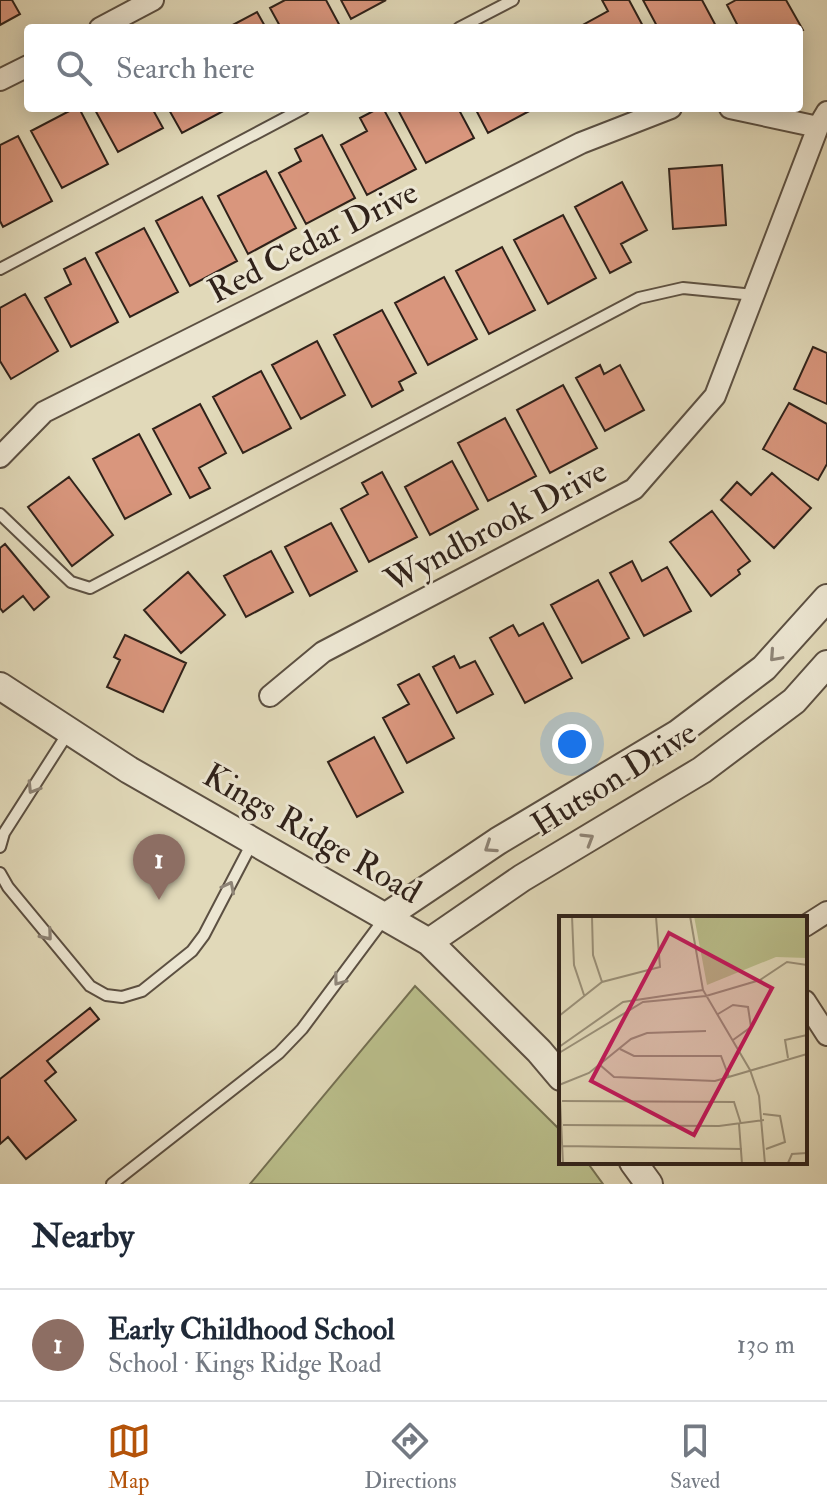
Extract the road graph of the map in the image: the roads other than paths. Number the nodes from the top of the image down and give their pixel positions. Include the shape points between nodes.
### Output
1 (153, 0) edge
2 (513, 0) edge
3 (108, 24) edge
4 (467, 24) edge
5 (24, 68) edge
6 (0, 80) edge
7 (296, 112) edge
8 (661, 112) edge
9 (761, 112) edge
10 (823, 120) edge
11 (0, 269) edge
12 (754, 295) junction
13 (0, 457) edge
14 (0, 514) edge
15 (827, 598) edge
16 (827, 664) edge
17 (0, 686) edge
18 (270, 696) dead end
19 (69, 732) junction
20 (253, 841) junction
21 (0, 847) edge
22 (0, 873) edge
23 (827, 912) edge
24 (385, 917) junction
25 (807, 925) edge
26 (429, 942) junction
27 (807, 1004) edge
28 (827, 1035) edge
29 (559, 1075) edge
30 (634, 1164) edge
31 (112, 1184) edge
32 (649, 1184) edge

1 - 3 street
2 - 4 lane
5 - 6 street
7 - 11 lane
8 - 13 street, Red Cedar Drive via 581,143 44,412
9 - 10 street
10 - 12 street, Wyndbrook Drive
12 - 14 lane via 683,288 639,298 90,588 71,582
12 - 18 street, Wyndbrook Drive via 715,396 634,489 323,652
15 -> 24 street, Hutson Drive via 764,668 677,734 498,841
26 -> 16 street, Hutson Drive via 522,878 702,770 794,701
17 - 19 street, Kings Ridge Road
19 - 20 street, Kings Ridge Road
19 -> 21 lane
22 -> 20 lane via 90,986 122,997 142,991 198,944
20 - 24 street, Kings Ridge Road
23 - 25 street
24 - 26 street, Kings Ridge Road
24 -> 31 lane via 279,1053
26 - 29 street, Kings Ridge Road
27 - 28 street
30 - 32 street

